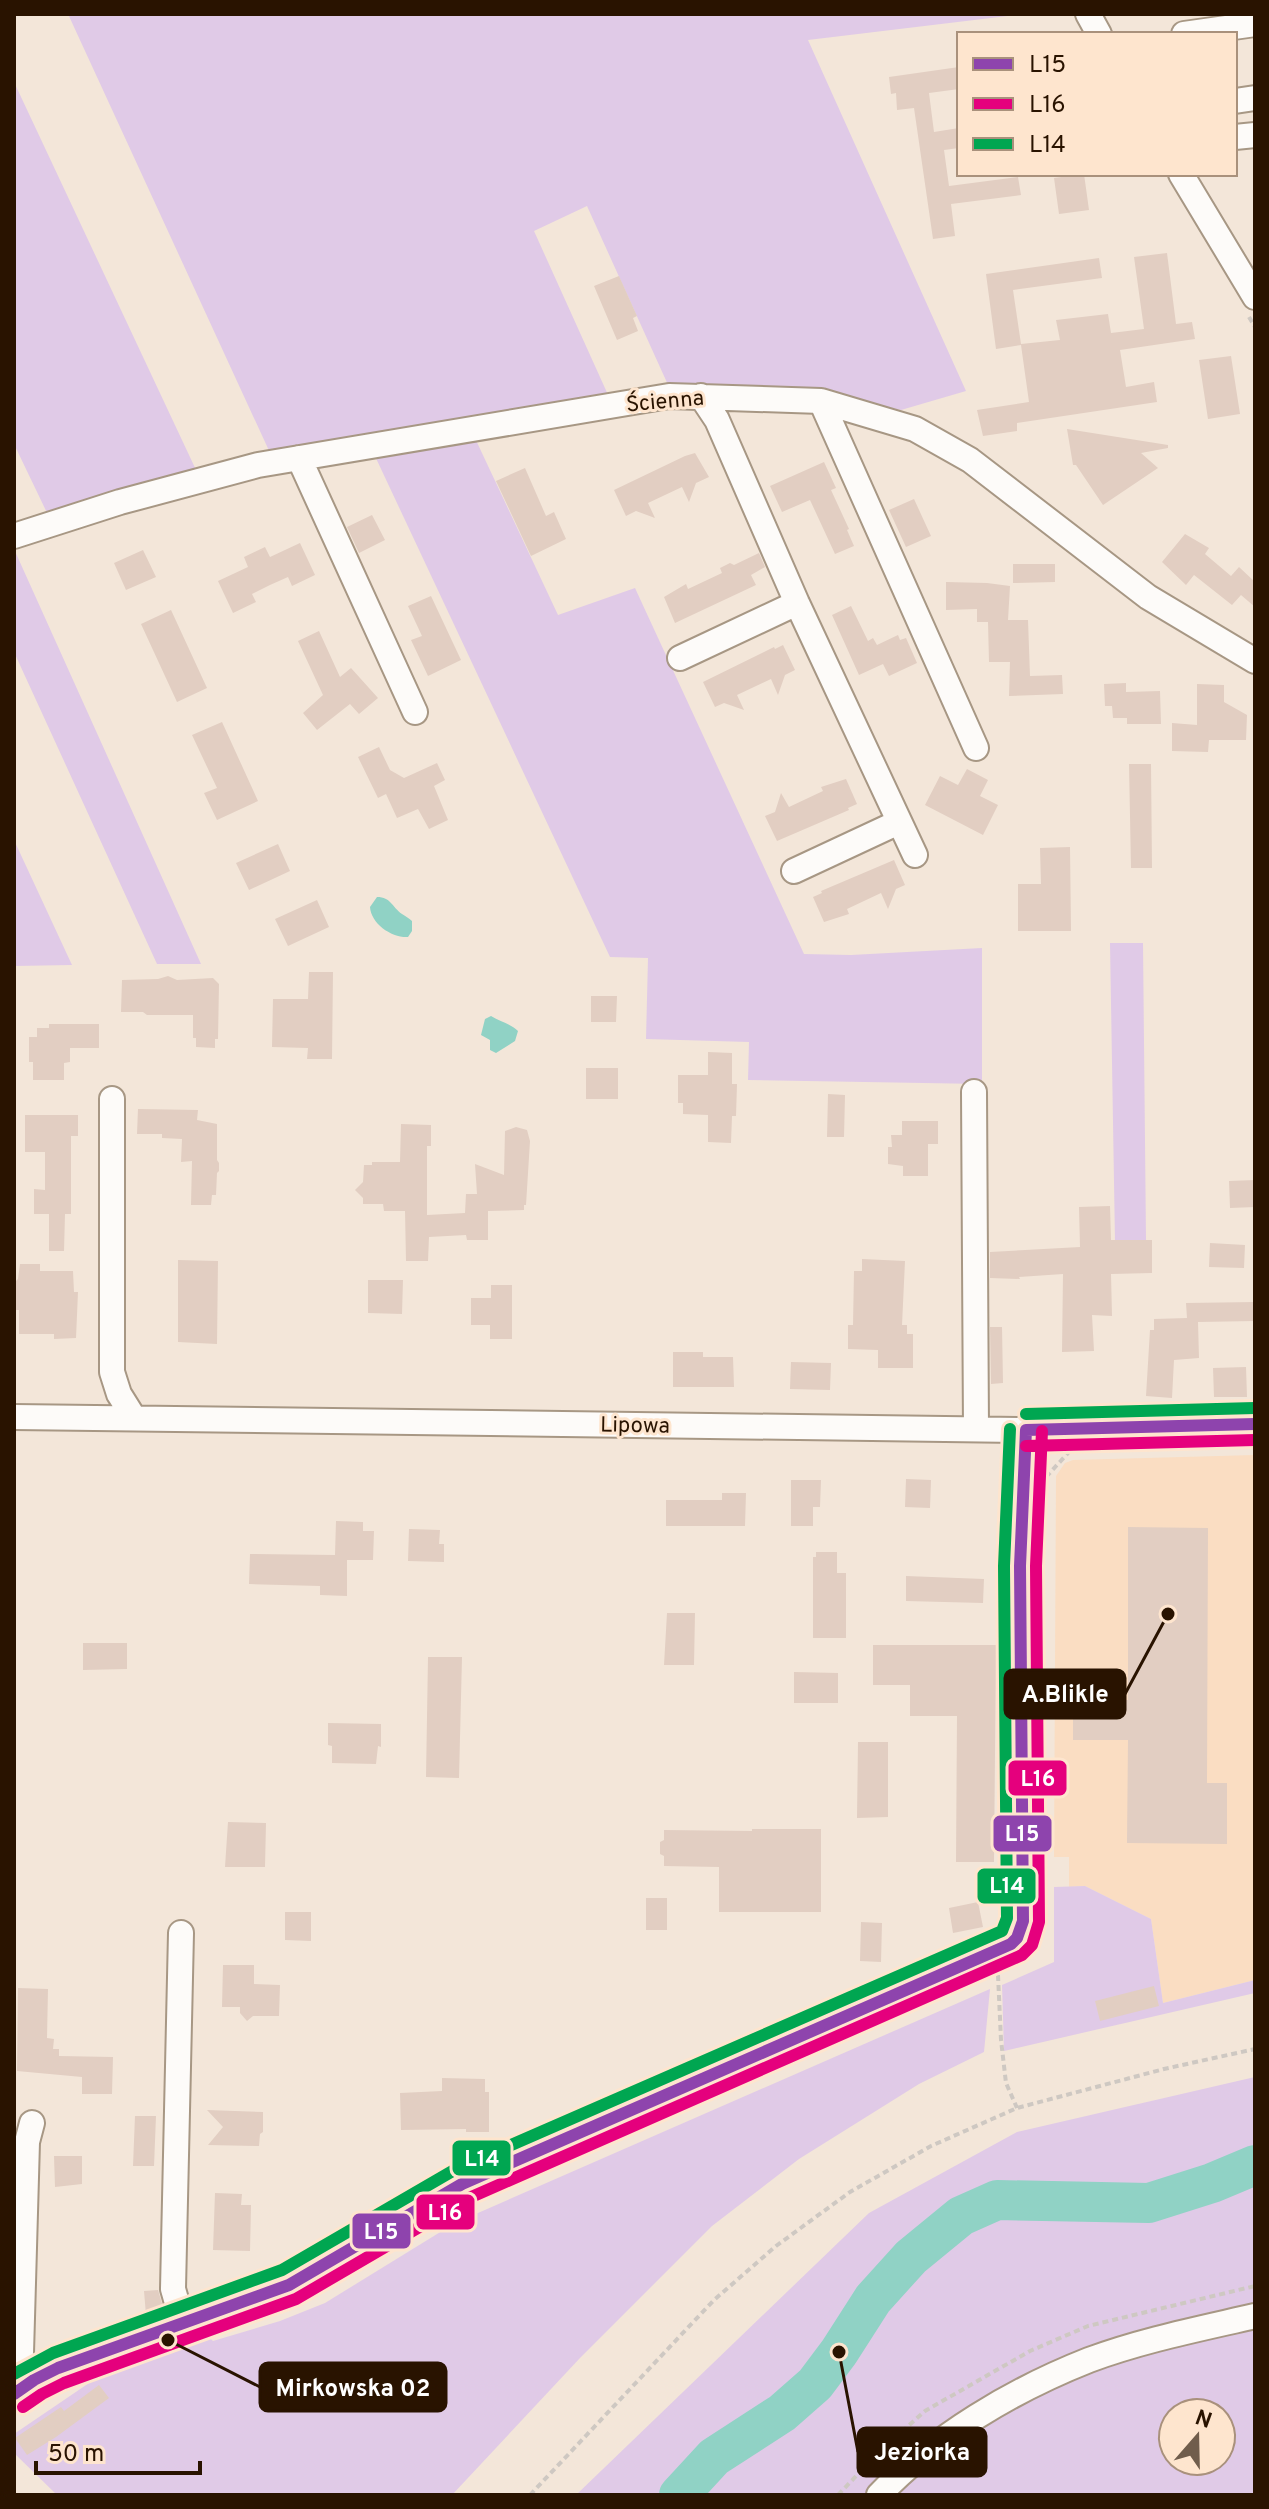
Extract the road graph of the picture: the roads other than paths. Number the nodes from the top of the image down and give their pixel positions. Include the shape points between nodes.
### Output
1 (1088, 14) edge
2 (1255, 24) edge
3 (1098, 32) edge
4 (1198, 32) edge
5 (1182, 176) edge
6 (1255, 297) edge
7 (701, 396) junction
8 (821, 401) junction
9 (299, 458) junction
10 (14, 536) edge
11 (797, 603) junction
12 (680, 658) dead end
13 (1255, 661) edge
14 (415, 712) dead end
15 (976, 748) dead end
16 (899, 822) junction
17 (915, 855) dead end
18 (794, 871) dead end
19 (974, 1092) dead end
20 (112, 1099) dead end
21 (14, 1417) edge
22 (134, 1418) junction
23 (1255, 1424) edge
24 (976, 1429) junction
25 (1026, 1430) junction
26 (181, 1933) dead end
27 (32, 2123) dead end
28 (1255, 2316) edge
29 (183, 2324) junction
30 (16, 2358) edge
31 (24, 2387) edge
32 (879, 2495) edge

1 - 3 street
2 - 4 street
5 - 6 street
7 - 8 street, Ścienna
7 - 9 street, Ścienna via 669,396
7 - 11 street via 717,420
8 - 13 street, Ścienna via 915,429 970,460 1148,597
8 - 15 street
9 - 10 street, Ścienna via 133,498
9 - 14 street
11 - 12 street
11 - 16 street
16 - 17 street
16 - 18 street
19 - 24 street
20 - 22 street via 112,1372
21 - 22 street, Lipowa
22 - 24 street, Lipowa
23 - 25 street, Lipowa
24 - 25 street, Lipowa
25 - 29 street via 1020,1596 1023,1921 1017,1938 994,1953 462,2184 309,2276
26 - 29 street via 173,2289
27 - 30 street via 27,2142 21,2353
28 - 32 street via 1130,2347 1012,2396 947,2437
29 - 31 street via 58,2368
30 - 31 street

